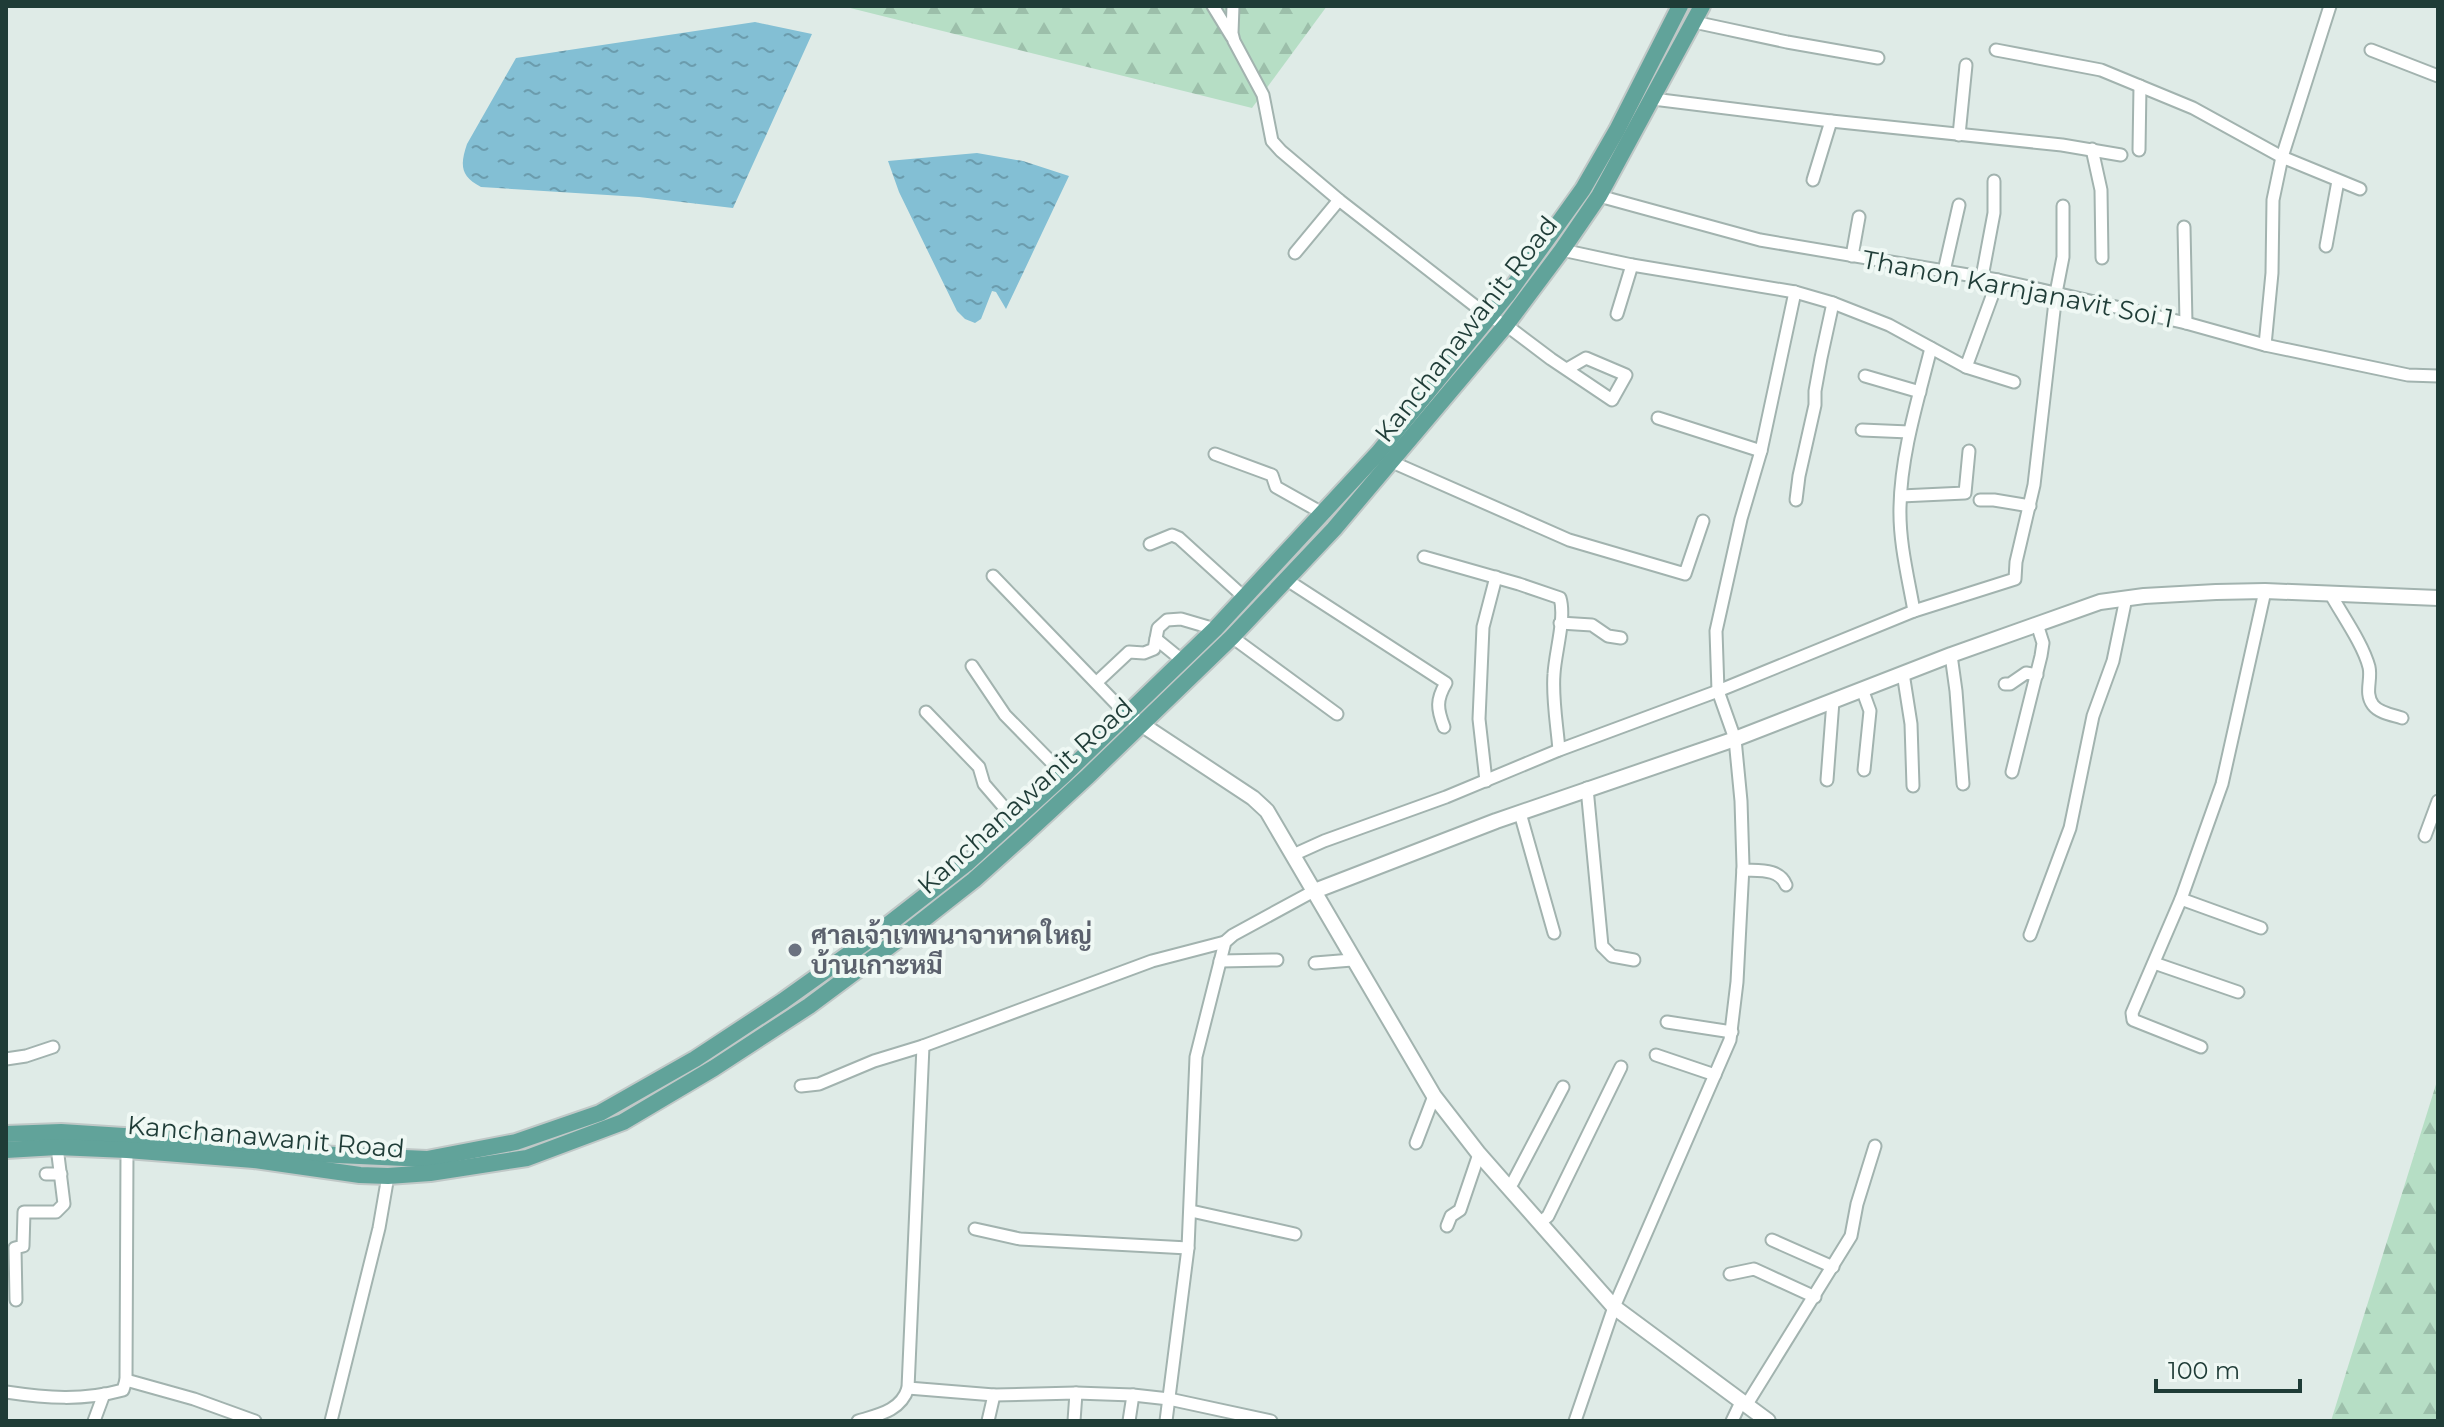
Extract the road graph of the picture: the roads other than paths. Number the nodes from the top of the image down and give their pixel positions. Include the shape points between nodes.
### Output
1 (1213, 6) edge
2 (1233, 6) edge
3 (1680, 6) edge
4 (1702, 6) edge
5 (2330, 6) edge
6 (1694, 22) junction
7 (1234, 41) junction
8 (1996, 50) dead end
9 (2371, 50) dead end
10 (1878, 58) dead end
11 (1966, 65) dead end
12 (2438, 76) edge
13 (2140, 86) junction
14 (1653, 99) junction
15 (1831, 121) junction
16 (1959, 135) junction
17 (2092, 149) junction
18 (2139, 150) dead end
19 (2121, 155) dead end
20 (2282, 157) junction
21 (1813, 180) dead end
22 (1994, 181) dead end
23 (2338, 181) junction
24 (2360, 189) dead end
25 (1599, 196) junction
26 (1339, 200) junction
27 (1959, 205) dead end
28 (2063, 206) dead end
29 (1859, 217) dead end
30 (2184, 227) dead end
31 (2326, 246) dead end
32 (1562, 250) junction
33 (1295, 253) dead end
34 (1852, 256) junction
35 (2102, 258) dead end
36 (1632, 265) junction
37 (1944, 271) junction
38 (1982, 277) junction
39 (1998, 280) junction
40 (1795, 292) junction
41 (2056, 293) junction
42 (1833, 303) junction
43 (1617, 314) dead end
44 (1488, 316) junction
45 (2186, 323) junction
46 (1506, 325) junction
47 (2265, 345) junction
48 (1931, 348) junction
49 (1966, 367) junction
50 (1567, 369) junction
51 (1865, 376) dead end
52 (2438, 376) edge
53 (2014, 382) dead end
54 (1920, 392) junction
55 (1658, 418) dead end
56 (1862, 430) dead end
57 (1909, 432) junction
58 (1761, 451) junction
59 (1969, 451) dead end
60 (1215, 454) dead end
61 (1385, 458) junction
62 (1901, 496) junction
63 (1796, 500) dead end
64 (1980, 500) dead end
65 (2030, 506) junction
66 (1324, 514) junction
67 (1703, 521) dead end
68 (1150, 544) dead end
69 (1424, 557) dead end
70 (993, 576) dead end
71 (1496, 577) junction
72 (1287, 580) junction
73 (2265, 591) junction
74 (2330, 593) junction
75 (1245, 598) junction
76 (2126, 598) junction
77 (2438, 598) edge
78 (1914, 611) junction
79 (1560, 623) junction
80 (2037, 624) junction
81 (1215, 629) junction
82 (1232, 637) junction
83 (1621, 638) dead end
84 (1156, 639) junction
85 (1951, 655) junction
86 (1183, 661) junction
87 (972, 666) dead end
88 (1903, 673) junction
89 (2037, 675) junction
90 (1097, 682) junction
91 (2005, 684) dead end
92 (1862, 689) junction
93 (1718, 691) junction
94 (1833, 701) junction
95 (926, 712) dead end
96 (1337, 714) dead end
97 (2402, 718) dead end
98 (1134, 719) junction
99 (1444, 727) dead end
100 (1735, 739) junction
101 (1559, 750) junction
102 (1864, 770) dead end
103 (2012, 772) dead end
104 (1064, 775) junction
105 (1827, 780) dead end
106 (1486, 781) junction
107 (1963, 784) dead end
108 (1913, 786) dead end
109 (1587, 788) junction
110 (2438, 801) edge
111 (1520, 813) junction
112 (1015, 820) junction
113 (2425, 836) dead end
114 (1293, 855) junction
115 (1743, 870) junction
116 (1786, 885) dead end
117 (1312, 892) junction
118 (2181, 899) junction
119 (2261, 928) dead end
120 (1554, 933) dead end
121 (2030, 935) dead end
122 (1225, 942) junction
123 (1277, 960) dead end
124 (1352, 960) junction
125 (1634, 960) dead end
126 (1220, 961) junction
127 (1315, 963) dead end
128 (2154, 963) junction
129 (2238, 992) dead end
130 (1667, 1022) dead end
131 (1732, 1032) junction
132 (923, 1046) junction
133 (53, 1047) dead end
134 (2201, 1047) dead end
135 (1656, 1055) dead end
136 (6, 1059) edge
137 (1621, 1067) dead end
138 (1715, 1075) junction
139 (801, 1086) dead end
140 (1563, 1087) dead end
141 (1434, 1096) junction
142 (6, 1134) edge
143 (1416, 1143) dead end
144 (1875, 1146) dead end
145 (57, 1147) junction
146 (6, 1150) edge
147 (127, 1150) junction
148 (1479, 1154) junction
149 (46, 1174) dead end
150 (61, 1174) junction
151 (388, 1176) junction
152 (1508, 1186) junction
153 (1191, 1211) junction
154 (1541, 1222) junction
155 (1447, 1226) dead end
156 (975, 1229) dead end
157 (1295, 1234) dead end
158 (1772, 1240) dead end
159 (11, 1248) edge
160 (1188, 1248) junction
161 (1833, 1267) junction
162 (1730, 1274) dead end
163 (1815, 1297) junction
164 (16, 1300) dead end
165 (1614, 1307) junction
166 (126, 1380) junction
167 (908, 1388) junction
168 (6, 1392) edge
169 (1076, 1393) junction
170 (104, 1394) junction
171 (994, 1395) junction
172 (1133, 1395) junction
173 (1169, 1399) junction
174 (1745, 1402) junction
175 (1222, 1416) edge
176 (94, 1421) edge
177 (255, 1421) edge
178 (331, 1421) edge
179 (858, 1421) edge
180 (988, 1421) edge
181 (1074, 1421) edge
182 (1129, 1421) edge
183 (1166, 1421) edge
184 (1271, 1421) edge
185 (1575, 1421) edge
186 (1732, 1421) edge
187 (1768, 1421) edge

1 - 7 street
2 - 7 street
3 - 44 main road, Kanchanawanit Road via 1583,189
4 - 6 main road, Kanchanawanit Road
5 - 20 street
6 - 10 street
6 - 14 main road, Kanchanawanit Road
7 - 26 street via 1263,95 1272,141
8 - 13 street via 2090,66
9 - 12 street
11 - 16 street
13 - 18 street
13 - 20 street via 2193,108
14 - 15 street
14 - 25 main road, Kanchanawanit Road
15 - 16 street
15 - 21 street
16 - 17 street
17 - 19 street
17 - 35 street via 2101,190
20 - 23 street
20 - 47 street via 2273,200
22 - 38 street
23 - 24 street
23 - 31 street
25 - 32 main road, Kanchanawanit Road
25 - 34 street, Thanon Karnjanavit Soi 1 via 1760,240
26 - 33 street
26 - 44 street
27 - 37 street
28 - 41 street via 2063,257
29 - 34 street
30 - 45 street
32 - 36 street
32 - 46 main road, Kanchanawanit Road
34 - 37 street, Thanon Karnjanavit Soi 1
36 - 40 street
36 - 43 street
37 - 38 street, Thanon Karnjanavit Soi 1
38 - 39 street, Thanon Karnjanavit Soi 1
39 - 41 street, Thanon Karnjanavit Soi 1
39 - 49 street
40 - 42 street
40 - 58 street
41 - 45 street, Thanon Karnjanavit Soi 1
41 - 65 street
42 - 48 street via 1882,321
42 - 63 street
44 - 46 street
44 - 61 main road, Kanchanawanit Road
45 - 47 street, Thanon Karnjanavit Soi 1
46 - 50 street
46 - 61 main road, Kanchanawanit Road
47 - 52 street, Thanon Karnjanavit Soi 1 via 2408,375
48 - 49 street
48 - 54 street
49 - 53 street
50 - 50 street via 1612,400 1626,375 1586,358
51 - 54 street
54 - 57 street
55 - 58 street
56 - 57 street
57 - 62 street
58 - 93 street via 1718,615
59 - 62 street via 1965,493
60 - 66 street via 1272,475 1276,487
61 - 66 main road, Kanchanawanit Road
61 - 67 street via 1569,540 1685,574
61 - 72 main road, Kanchanawanit Road
62 - 78 street via 1901,542
64 - 65 street
65 - 78 street via 2015,579
66 - 75 main road, Kanchanawanit Road
68 - 75 street via 1172,535 1179,538
69 - 71 street
70 - 90 street
71 - 79 street via 1558,597
71 - 106 street via 1483,627 1479,719
72 - 82 main road, Kanchanawanit Road
72 - 99 street via 1446,683 1438,697
73 - 74 street
73 - 76 street
73 - 118 street via 2222,784
74 - 77 street
74 - 97 street via 2366,658 2373,704
75 - 81 main road, Kanchanawanit Road
76 - 80 street
76 - 121 street via 2113,661 2093,716 2070,828
78 - 93 street
79 - 83 street via 1592,625
79 - 101 street via 1554,676
80 - 85 street
80 - 89 street via 2043,643
81 - 84 street via 1171,618 1160,625
81 - 86 main road, Kanchanawanit Road
82 - 96 street
82 - 98 main road, Kanchanawanit Road
84 - 86 street
84 - 90 street via 1152,651 1129,652
85 - 88 street
85 - 107 street
86 - 98 main road, Kanchanawanit Road
87 - 104 street via 1005,715
88 - 92 street
88 - 108 street
89 - 91 street via 2026,673
89 - 103 street
90 - 98 street
92 - 94 street
92 - 102 street via 1870,711
93 - 100 street
93 - 101 street
94 - 100 street
94 - 105 street
95 - 112 street via 979,767 984,784
98 - 104 main road, Kanchanawanit Road
98 - 114 street via 1258,802
98 - 151 main road, Kanchanawanit Road via 1088,776 974,880 809,1006 714,1068 623,1122 527,1158
100 - 109 street
100 - 115 street
101 - 106 street
104 - 112 main road, Kanchanawanit Road
106 - 114 street
109 - 111 street
109 - 125 street via 1602,946 1612,956
110 - 113 street
111 - 117 street
111 - 120 street
112 - 142 main road, Kanchanawanit Road via 867,941 695,1059 600,1113 516,1142 427,1159 75,1133
114 - 117 street
115 - 116 street via 1776,874
115 - 131 street
117 - 122 street
117 - 124 street
118 - 119 street
118 - 128 street
122 - 126 street
122 - 132 street via 1152,961
123 - 126 street
124 - 127 street
124 - 141 street
126 - 153 street via 1196,1057
128 - 129 street
128 - 134 street via 2133,1020
130 - 131 street
131 - 138 street
132 - 139 street
132 - 167 street
133 - 136 street
135 - 138 street
137 - 154 street
138 - 165 street
140 - 152 street
141 - 143 street
141 - 148 street
144 - 161 street via 1851,1236
145 - 146 main road, Kanchanawanit Road
145 - 147 main road, Kanchanawanit Road
145 - 150 street
147 - 151 main road, Kanchanawanit Road
147 - 166 street
148 - 152 street
148 - 155 street via 1460,1210
149 - 150 street
150 - 159 street via 63,1208 24,1212 23,1246
151 - 178 street
152 - 154 street
153 - 157 street
153 - 160 street
154 - 165 street
156 - 160 street via 1020,1239
158 - 161 street
159 - 164 street
160 - 173 street
161 - 163 street
162 - 163 street via 1754,1269
163 - 174 street
165 - 174 street
165 - 185 street
166 - 170 street via 123,1390
166 - 177 street
167 - 171 street
167 - 179 street via 892,1409
168 - 170 street via 55,1399
169 - 171 street
169 - 172 street
169 - 181 street
170 - 176 street
171 - 180 street
172 - 173 street
172 - 182 street
173 - 175 street
173 - 183 street
174 - 186 street
174 - 187 street
175 - 184 street

